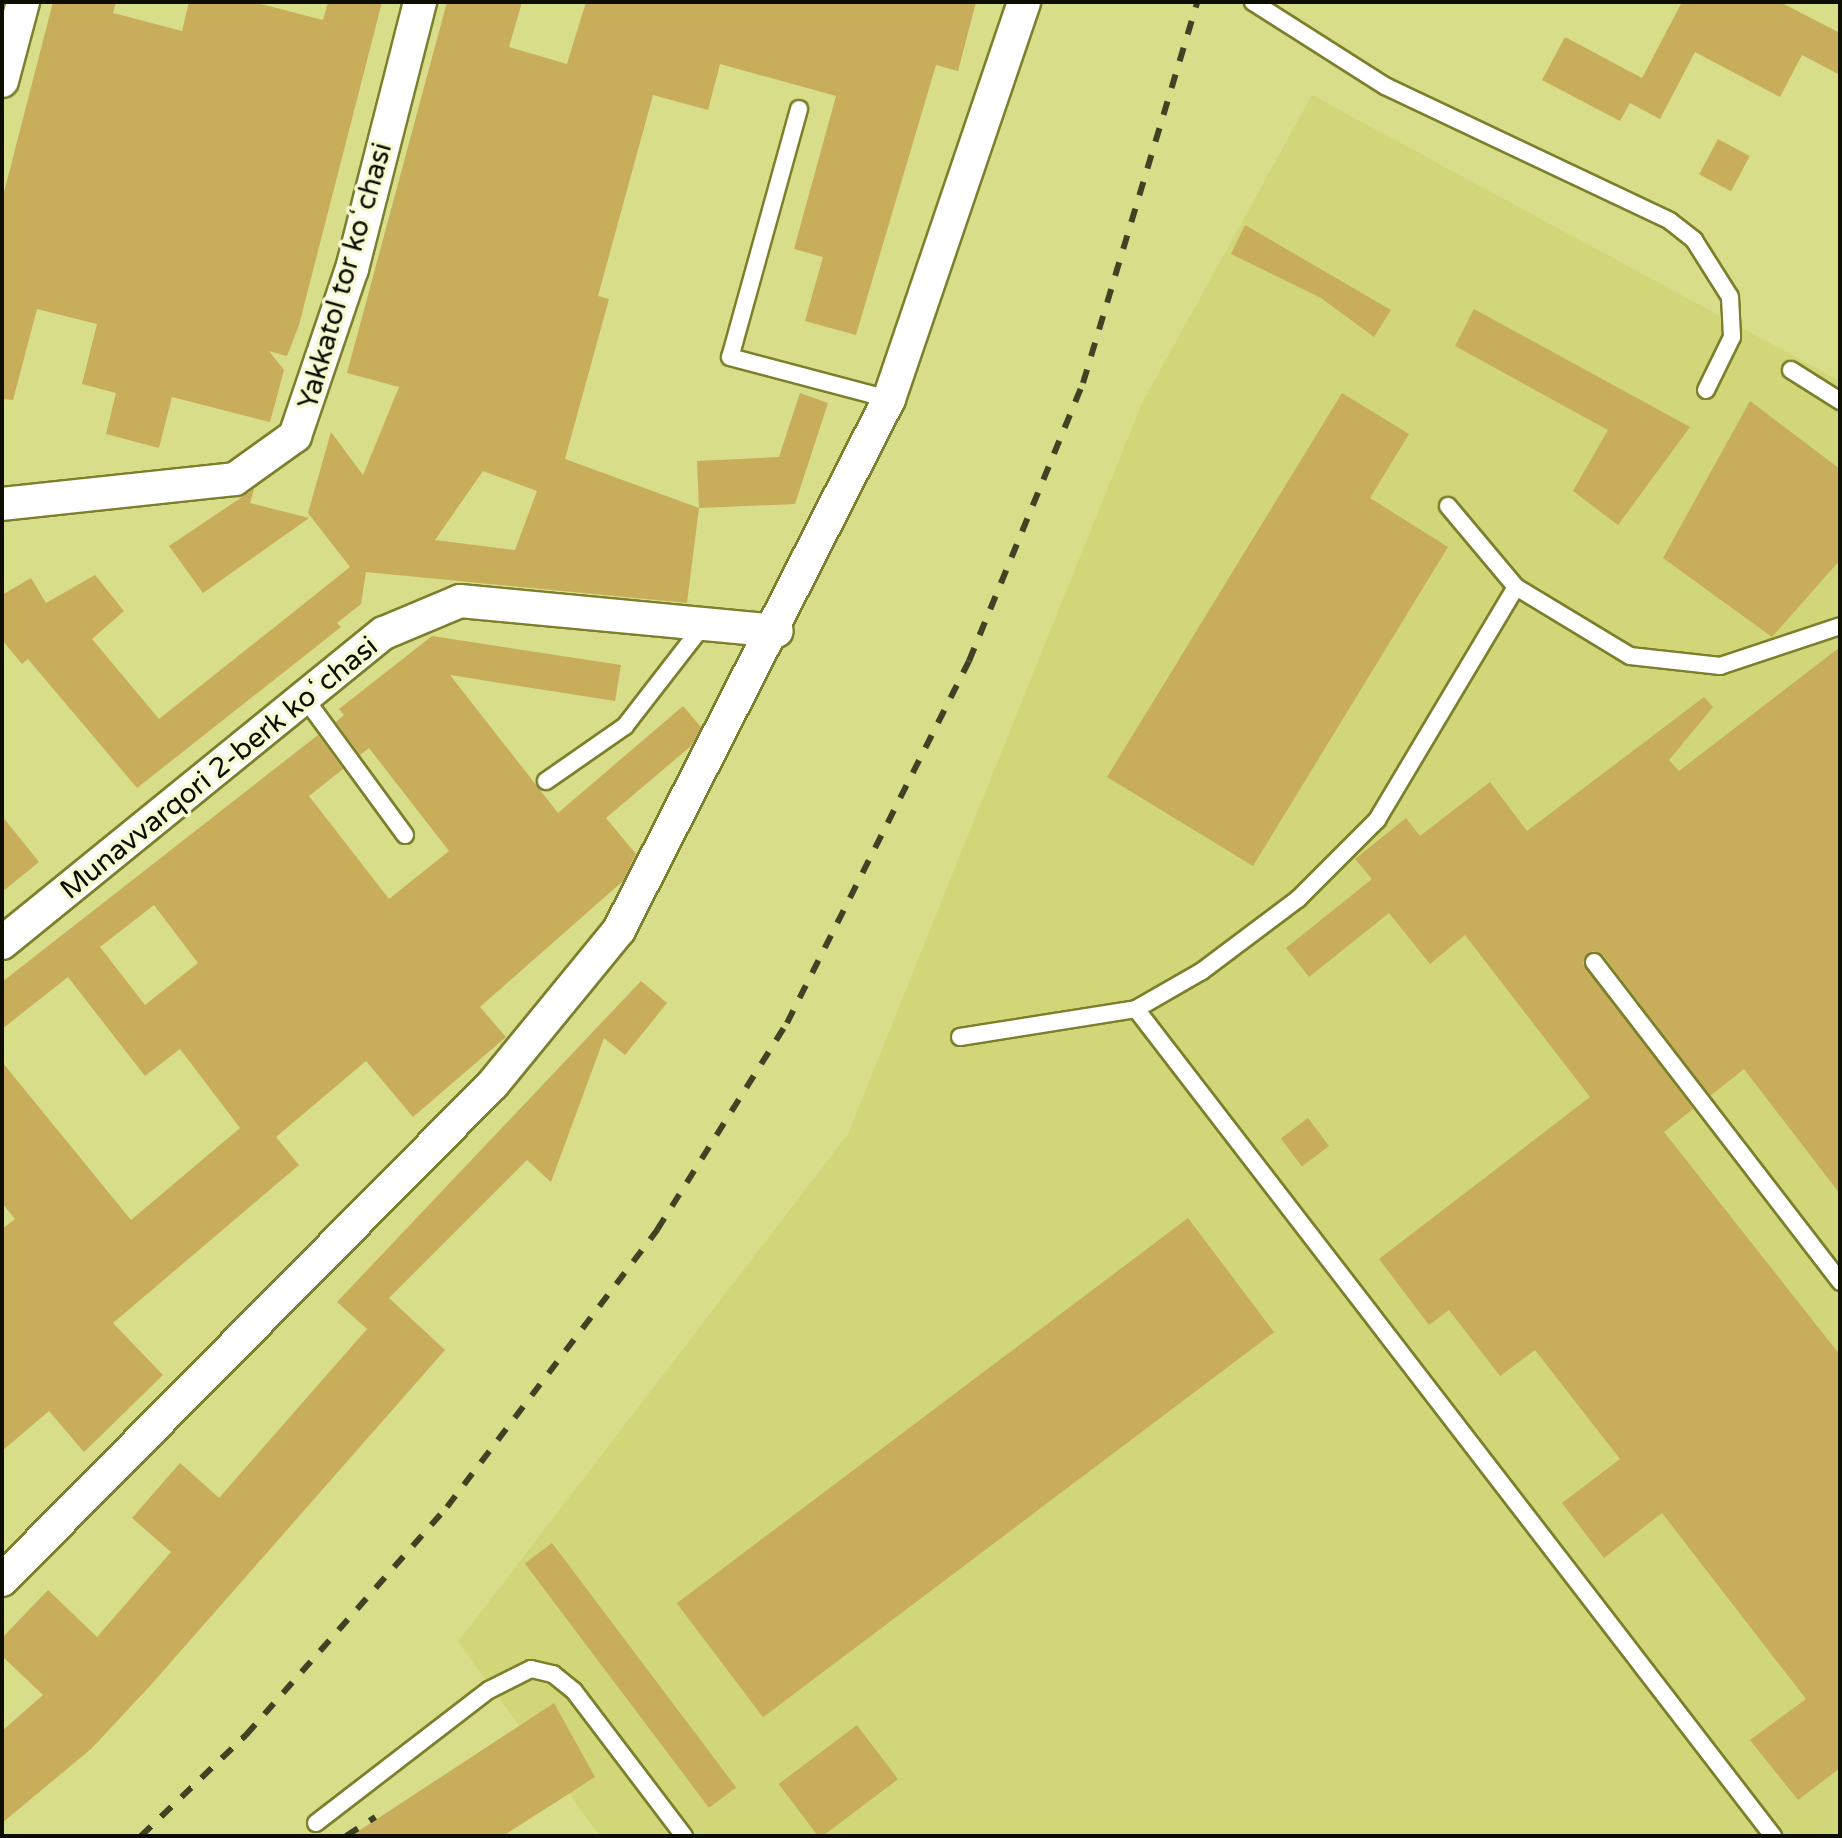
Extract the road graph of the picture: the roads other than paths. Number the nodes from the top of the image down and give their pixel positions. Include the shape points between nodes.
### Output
1 (23, 2) edge
2 (420, 2) edge
3 (1024, 2) edge
4 (1253, 2) edge
5 (2, 81) edge
6 (799, 109) dead end
7 (1791, 370) dead end
8 (1706, 390) dead end
9 (889, 399) junction
10 (1840, 401) edge
11 (2, 504) edge
12 (1448, 506) dead end
13 (1516, 587) junction
14 (704, 624) junction
15 (1840, 626) edge
16 (777, 631) junction
17 (304, 697) junction
18 (546, 781) dead end
19 (405, 835) dead end
20 (2, 943) edge
21 (1594, 962) dead end
22 (1136, 1009) junction
23 (960, 1037) dead end
24 (1840, 1282) edge
25 (2, 1580) edge
26 (316, 1823) dead end
27 (684, 1836) edge
28 (1773, 1836) edge

1 - 5 street
2 - 11 street, Yakkatol tor koʻchasi via 352,269 295,436 235,479
3 - 9 street
4 - 8 lane via 1385,86 1650,211 1694,240 1730,297 1732,337
6 - 9 lane via 730,357
7 - 10 lane
9 - 16 street
12 - 13 lane
13 - 15 lane via 1630,656 1677,666 1720,666
13 - 22 lane via 1377,820 1298,899 1202,971
14 - 16 street, Munavvarqori 2-berk koʻchasi
14 - 17 street, Munavvarqori 2-berk koʻchasi via 460,601 384,633
14 - 18 lane via 625,726
16 - 25 street via 610,942 493,1084
17 - 19 lane
17 - 20 street, Munavvarqori 2-berk koʻchasi
21 - 24 lane
22 - 23 lane
22 - 28 lane
26 - 27 lane via 489,1690 531,1669 553,1674 574,1691

